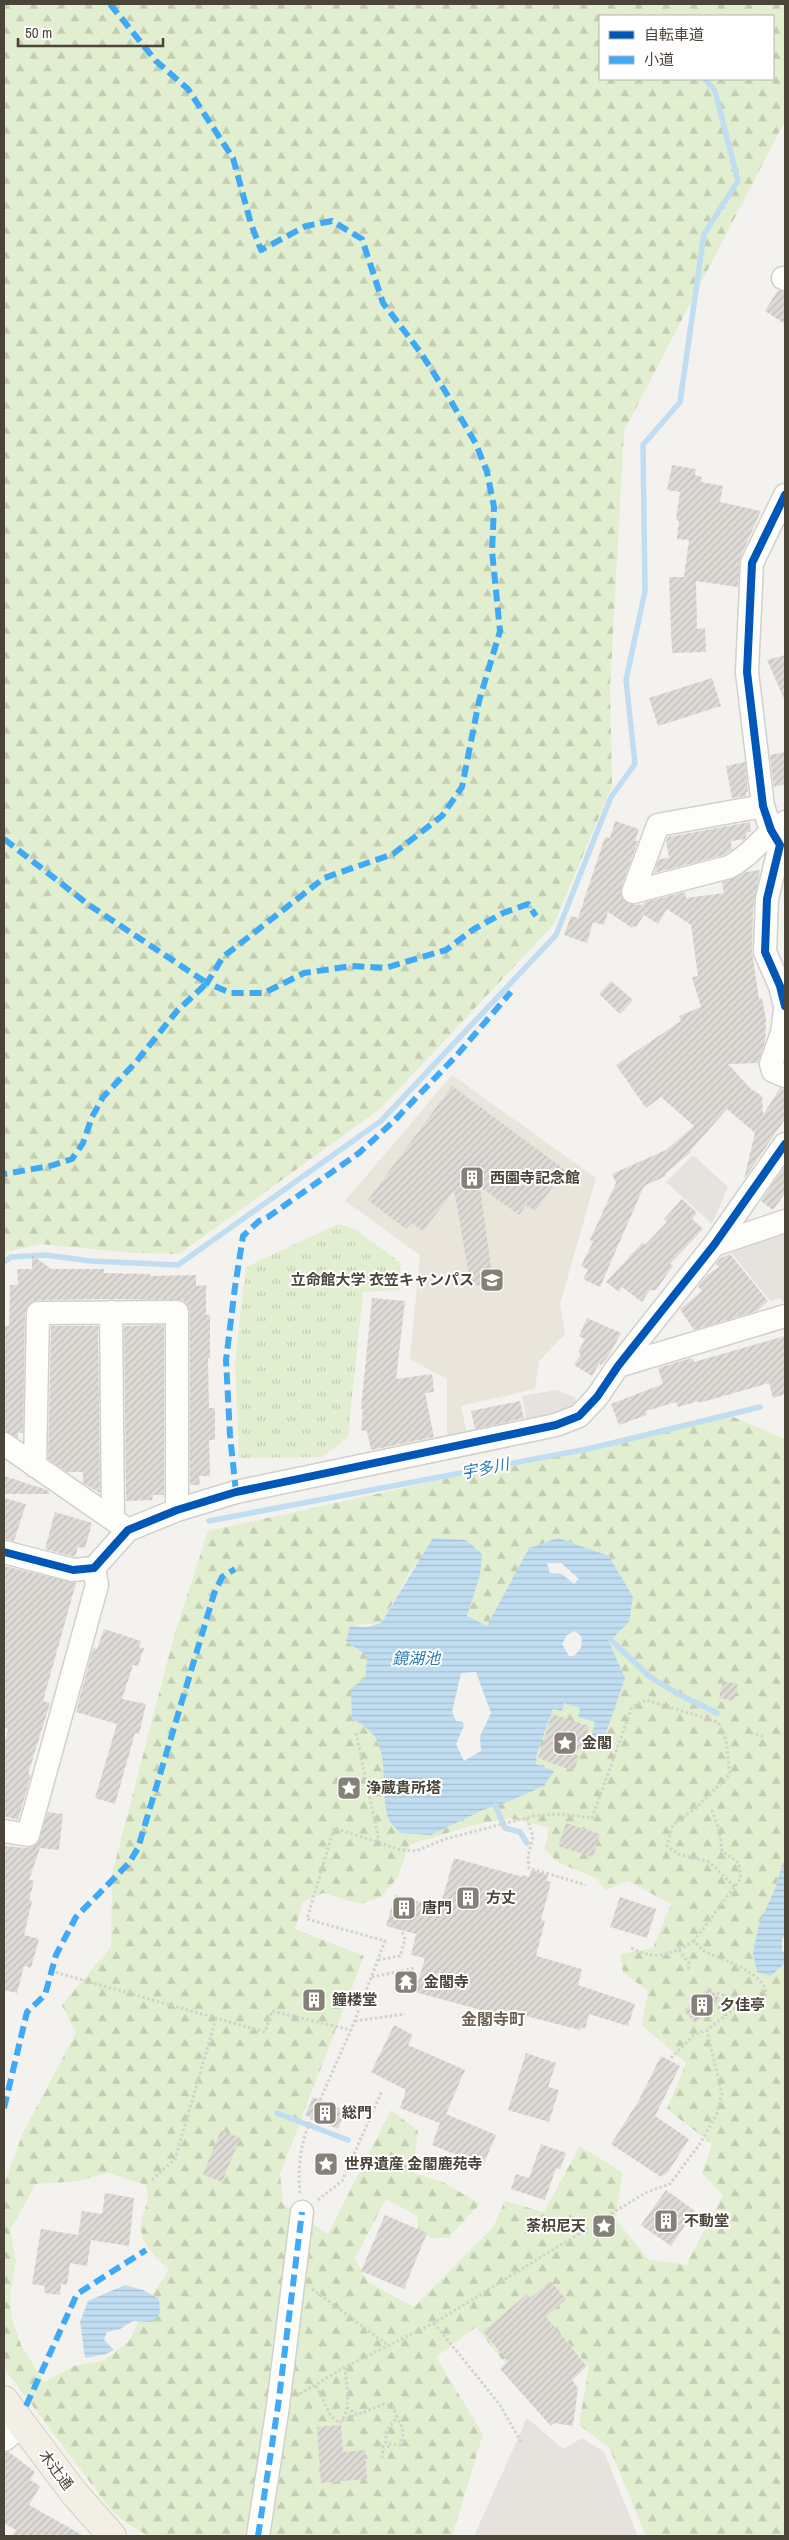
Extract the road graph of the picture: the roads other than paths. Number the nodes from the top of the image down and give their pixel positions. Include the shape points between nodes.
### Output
1 (782, 510) edge
2 (763, 806) junction
3 (778, 826) edge
4 (785, 1008) edge
5 (785, 1076) edge
6 (785, 1144) edge
7 (785, 1221) edge
8 (714, 1245) junction
9 (111, 1312) junction
10 (785, 1316) edge
11 (618, 1366) junction
12 (4, 1444) edge
13 (35, 1466) junction
14 (176, 1510) junction
15 (120, 1524) junction
16 (4, 1552) edge
17 (94, 1568) junction
18 (4, 1831) edge
19 (302, 2212) road end
20 (4, 2400) edge
21 (14, 2433) edge
22 (112, 2536) edge
23 (258, 2536) edge

1 - 2 street via 752,563 747,662
2 - 3 street
2 - 3 street via 658,825 633,892 729,867
3 - 4 street via 780,845 767,899 765,952 780,986
4 - 5 street via 782,1033 771,1064 773,1071
6 - 8 street
7 - 8 street
8 - 11 street
9 - 13 street via 38,1312
9 - 14 street via 177,1312
9 - 15 street
10 - 11 street
11 - 14 street via 597,1397 579,1416 556,1425 236,1492
12 - 13 street
13 - 15 street
14 - 15 street
15 - 17 street
16 - 17 street via 73,1570
17 - 18 street via 97,1585 28,1835
19 - 23 street
20 - 21 main road, 木辻通
21 - 22 main road, 木辻通

